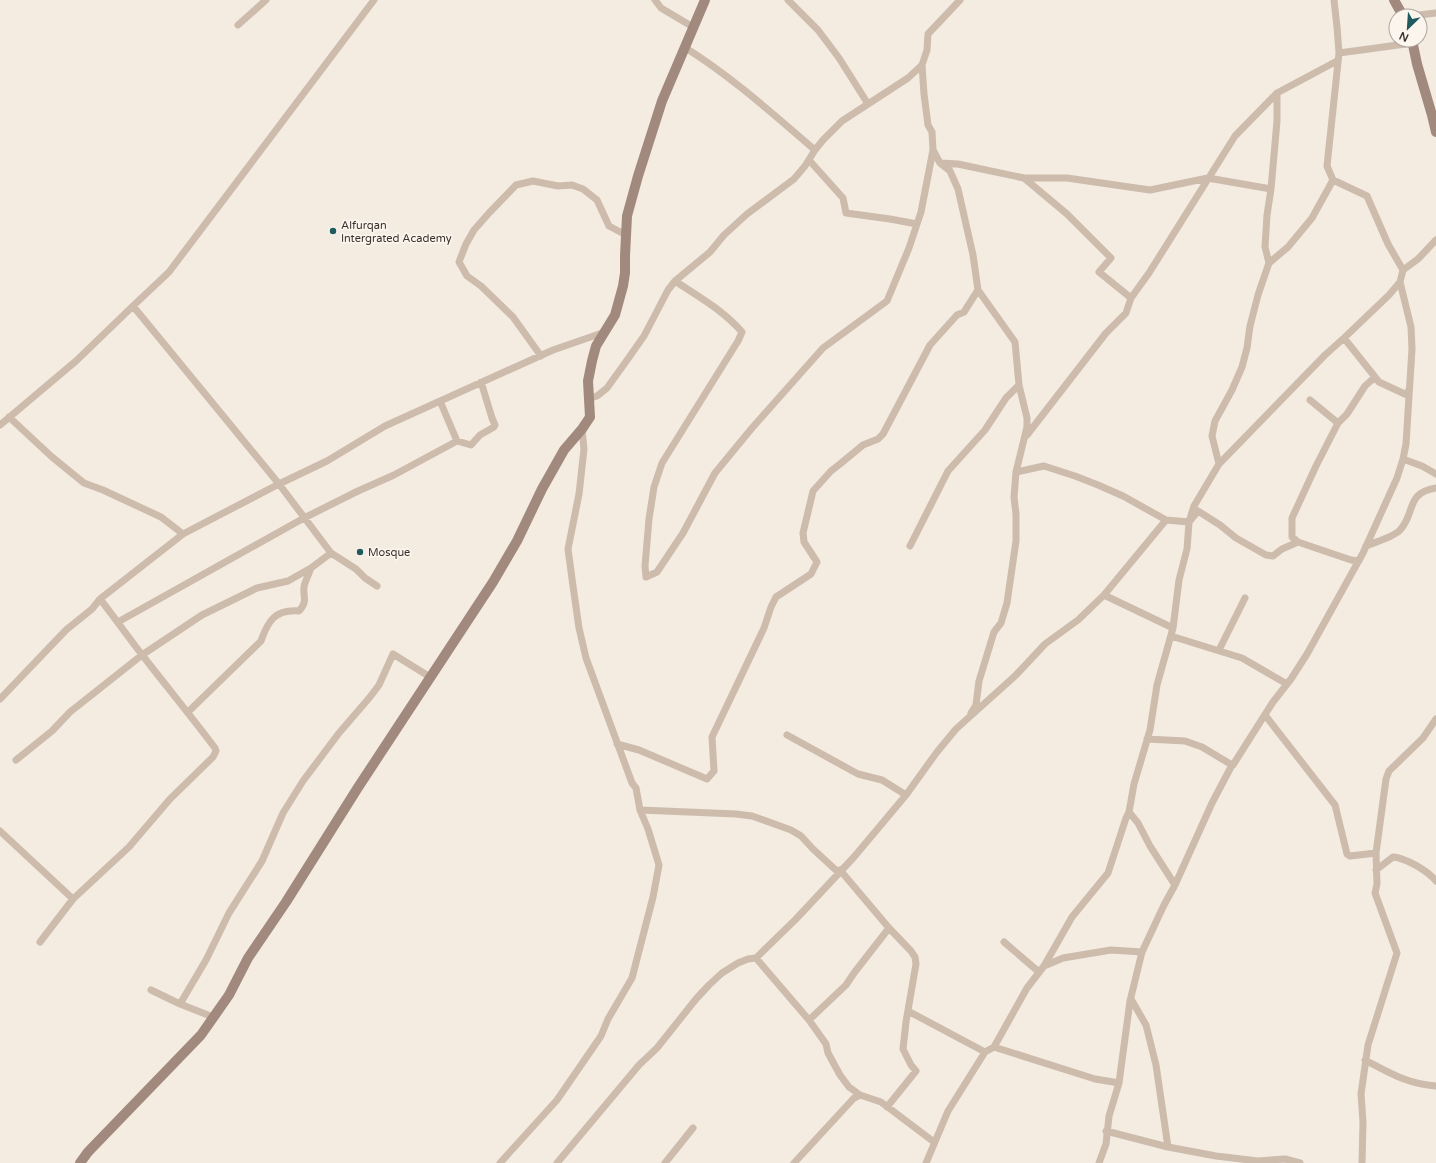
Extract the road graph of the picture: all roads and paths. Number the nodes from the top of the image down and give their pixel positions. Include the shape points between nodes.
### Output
1 (266, 0) edge
2 (374, 0) edge
3 (655, 0) edge
4 (705, 0) edge
5 (788, 0) edge
6 (960, 0) edge
7 (1334, 0) edge
8 (238, 25) dead end
9 (693, 27) junction
10 (1388, 45) edge
11 (684, 47) junction
12 (1414, 48) edge
13 (1339, 53) junction
14 (1338, 61) junction
15 (922, 65) junction
16 (1277, 93) junction
17 (868, 104) junction
18 (1436, 132) edge
19 (815, 150) junction
20 (933, 150) junction
21 (809, 160) junction
22 (940, 163) junction
23 (1024, 178) junction
24 (1208, 178) junction
25 (1333, 180) junction
26 (1271, 189) junction
27 (917, 224) junction
28 (626, 235) junction
29 (1436, 240) edge
30 (1269, 263) junction
31 (1404, 270) junction
32 (675, 282) junction
33 (1400, 282) junction
34 (978, 290) junction
35 (1131, 298) junction
36 (134, 306) junction
37 (605, 332) junction
38 (1344, 338) junction
39 (541, 356) junction
40 (1376, 377) junction
41 (481, 382) junction
42 (1019, 385) junction
43 (1410, 388) junction
44 (588, 399) junction
45 (1310, 400) dead end
46 (440, 401) junction
47 (9, 417) junction
48 (1338, 423) junction
49 (0, 425) edge
50 (582, 429) junction
51 (1024, 439) junction
52 (457, 441) junction
53 (1403, 459) junction
54 (1219, 464) junction
55 (1016, 472) junction
56 (1436, 474) edge
57 (279, 484) junction
58 (1436, 488) edge
59 (304, 518) junction
60 (1166, 520) junction
61 (1190, 522) junction
62 (183, 534) junction
63 (1298, 542) junction
64 (910, 546) dead end
65 (1366, 546) junction
66 (331, 553) junction
67 (1363, 553) junction
68 (311, 568) junction
69 (377, 586) dead end
70 (1104, 595) junction
71 (1245, 598) dead end
72 (100, 599) junction
73 (118, 622) junction
74 (1172, 628) junction
75 (1171, 636) junction
76 (1219, 650) junction
77 (142, 655) junction
78 (430, 677) junction
79 (1287, 684) junction
80 (0, 699) edge
81 (188, 712) junction
82 (1265, 714) junction
83 (969, 717) junction
84 (1436, 719) edge
85 (787, 736) dead end
86 (1147, 739) junction
87 (617, 744) junction
88 (16, 760) dead end
89 (1232, 765) junction
90 (906, 795) junction
91 (640, 810) junction
92 (1129, 812) junction
93 (0, 831) edge
94 (1376, 853) junction
95 (1376, 870) junction
96 (840, 872) junction
97 (1436, 881) edge
98 (1175, 885) junction
99 (73, 899) junction
100 (889, 928) junction
101 (40, 942) dead end
102 (1004, 942) dead end
103 (1142, 952) junction
104 (756, 958) junction
105 (1044, 966) junction
106 (1039, 972) junction
107 (151, 990) dead end
108 (1131, 999) junction
109 (180, 1004) junction
110 (908, 1011) junction
111 (214, 1017) junction
112 (810, 1020) junction
113 (994, 1047) junction
114 (985, 1052) junction
115 (1365, 1060) junction
116 (1119, 1084) junction
117 (1436, 1086) edge
118 (860, 1095) junction
119 (887, 1107) junction
120 (693, 1128) dead end
121 (1106, 1131) junction
122 (934, 1142) junction
123 (1168, 1146) junction
124 (561, 1161) edge
125 (1257, 1162) edge
126 (80, 1163) edge
127 (500, 1163) edge
128 (665, 1163) edge
129 (794, 1163) edge
130 (926, 1163) edge
131 (1099, 1163) edge
132 (1300, 1163) edge
133 (1362, 1163) edge

1 - 8 street
2 - 36 street via 169,272
3 - 9 street via 661,8
4 - 9 street
5 - 17 street via 818,30
6 - 15 street via 928,34 927,50
7 - 13 street
9 - 11 street
10 - 13 street
11 - 19 street via 740,87
11 - 28 street via 662,101 645,154 627,216
12 - 18 street
13 - 14 street
14 - 16 street
14 - 25 street via 1328,166
15 - 17 street via 908,78
15 - 20 street
16 - 24 street via 1235,136
16 - 26 street
17 - 19 street via 842,121
19 - 21 street
20 - 22 street
20 - 27 street via 924,202
21 - 27 street via 843,198 846,213
21 - 32 street via 794,179 746,214 710,252
22 - 23 street via 958,164
22 - 34 street via 950,170 958,189
23 - 24 street via 1066,178 1150,190
23 - 35 street via 1067,214 1111,258 1099,272
24 - 26 street
24 - 35 street
25 - 30 street via 1312,218 1288,247
25 - 31 street via 1367,196 1388,244
26 - 30 street via 1266,215 1265,247
27 - 32 street via 887,301 823,348 752,428 715,473 683,533 657,572 646,578 648,520 654,487 662,463 742,332 731,319 715,307
28 - 37 street via 623,286 615,315
28 - 39 street via 609,226 597,200 583,189 572,185 558,186 533,181 516,185 474,230 459,262 467,276 482,286 513,317
29 - 31 street
30 - 54 street via 1258,295 1242,367 1215,421 1212,436
31 - 33 street
32 - 44 street via 668,290 644,336 607,388
33 - 38 street via 1376,309
33 - 43 street via 1411,327
34 - 42 street via 1015,342
34 - 87 street via 964,312 956,315 930,345 883,434 863,445 831,471 813,491 803,533 804,542 817,562 810,574 776,597 771,606 764,628 712,737 714,770 707,779 639,750
35 - 51 street via 1126,313 1106,333
36 - 47 street via 76,361
36 - 57 street
37 - 39 street
37 - 44 street via 596,346 592,361
38 - 40 street
38 - 54 street
39 - 41 street
40 - 43 street via 1379,382 1407,395
40 - 48 street via 1365,386
41 - 46 street
41 - 52 street via 494,427 471,444
42 - 51 street via 1027,418
42 - 64 street via 1006,398 985,430 948,471
43 - 53 street
44 - 50 street via 590,417
45 - 48 street
46 - 52 street
46 - 57 street via 385,426 327,461
47 - 49 street
47 - 62 street via 84,484 161,517
48 - 63 street via 1292,518 1292,536
50 - 78 street via 564,450 510,553
50 - 87 street via 584,449 579,494 568,548 579,628 586,658
51 - 55 street
52 - 59 street via 394,475
53 - 56 street
53 - 65 street
54 - 61 street via 1194,506
55 - 60 street via 1044,466 1076,476 1123,496
55 - 83 street via 1016,541 1007,603 1001,623 994,632 978,681 976,705
57 - 59 street
57 - 62 street
58 - 65 street via 1422,492 1414,500 1404,525 1398,532
59 - 66 street
59 - 73 street
60 - 61 street
60 - 70 street
61 - 63 street via 1198,511 1236,538 1266,555 1273,556
61 - 74 street
62 - 72 street
63 - 67 street via 1351,560 1359,561
65 - 67 street
66 - 68 street
66 - 69 street
67 - 79 street via 1307,654
68 - 77 street via 288,581 257,588 202,615
68 - 81 street via 304,587 303,607 299,611 289,610 278,614 267,625 261,641
70 - 74 street
70 - 83 street via 1078,620 1045,644 1016,675
71 - 76 street
72 - 73 street
72 - 80 street via 66,630
73 - 77 street
74 - 75 street
75 - 76 street
75 - 86 street via 1156,685
76 - 79 street via 1242,658
77 - 81 street
77 - 88 street
78 - 109 street via 393,654 379,685 303,780 283,813 262,861 229,913 206,960
78 - 111 street via 248,958
79 - 82 street
81 - 99 street via 216,751 213,757 170,799 129,847
82 - 89 street
82 - 94 street via 1335,805 1347,854 1350,856
83 - 90 street via 956,728
84 - 94 street via 1423,738 1387,774
85 - 90 street via 858,774 882,780
86 - 89 street via 1185,741 1202,747
86 - 92 street
87 - 91 street via 636,788
89 - 98 street
90 - 96 street
91 - 96 street via 752,816 792,830
91 - 127 street via 659,865 632,978 601,1036 557,1100
92 - 98 street
92 - 105 street via 1108,872 1072,917
93 - 99 street
94 - 95 street
95 - 97 street via 1393,857 1402,858 1422,869
95 - 115 street via 1376,893 1397,953
96 - 100 street
96 - 104 street
98 - 103 street
99 - 101 street
100 - 110 street via 915,957
100 - 112 street via 846,985
102 - 106 street
103 - 105 street via 1111,950 1064,958
103 - 108 street
104 - 112 street
104 - 124 street via 748,958 722,973 696,998
105 - 106 street
106 - 113 street via 1026,988
107 - 109 street
108 - 116 street
108 - 123 street via 1146,1025 1156,1065
109 - 111 street
110 - 114 street
110 - 119 street via 903,1049 916,1072
111 - 126 street via 201,1035
112 - 118 street via 826,1044 840,1075 849,1087
113 - 114 street
113 - 116 street via 1095,1079
114 - 122 street via 948,1111
115 - 117 street via 1407,1081
115 - 133 street via 1361,1094
116 - 121 street
118 - 119 street via 875,1099
118 - 129 street via 854,1098
119 - 122 street
120 - 128 street
121 - 123 street
121 - 131 street via 1106,1144
122 - 130 street
123 - 125 street
125 - 132 street via 1285,1159

